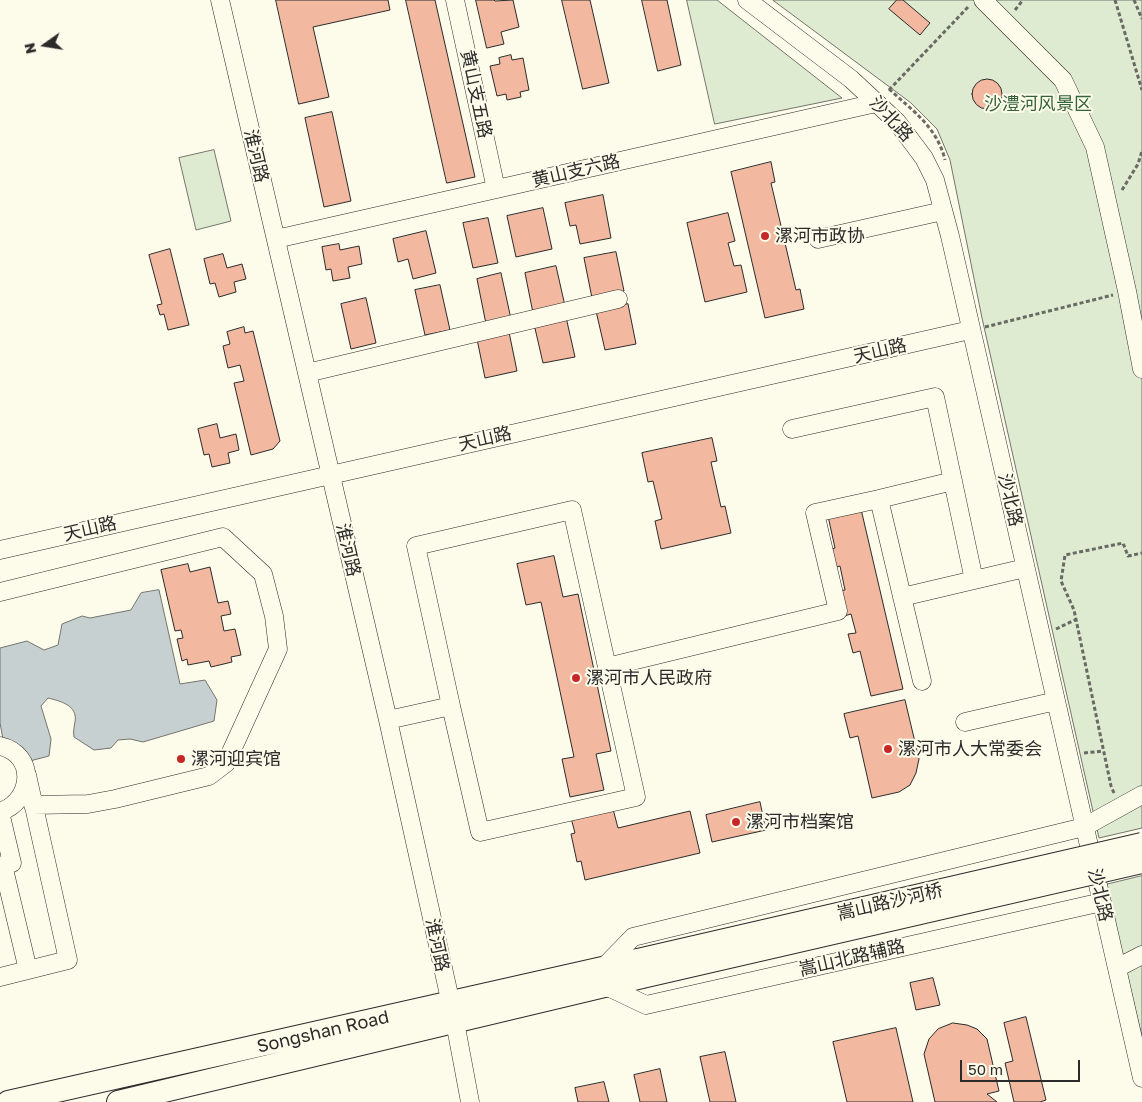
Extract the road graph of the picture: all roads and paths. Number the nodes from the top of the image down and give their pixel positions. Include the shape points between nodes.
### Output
1 (220, 0) edge
2 (455, 0) edge
3 (747, 0) edge
4 (1115, 0) edge
5 (1134, 0) edge
6 (977, 2) edge
7 (1142, 19) edge
8 (1142, 90) edge
9 (876, 103) junction
10 (1142, 151) edge
11 (496, 189) junction
12 (1109, 211) junction
13 (943, 212) junction
14 (276, 239) junction
15 (818, 239) dead end
16 (1127, 291) junction
17 (618, 299) dead end
18 (970, 330) junction
19 (1142, 369) edge
20 (307, 373) junction
21 (792, 429) dead end
22 (331, 474) junction
23 (953, 482) junction
24 (879, 499) junction
25 (0, 550) edge
26 (1142, 553) edge
27 (1025, 568) junction
28 (974, 580) junction
29 (0, 592) edge
30 (902, 597) junction
31 (1075, 620) junction
32 (1052, 633) dead end
33 (607, 667) junction
34 (922, 681) dead end
35 (1056, 701) junction
36 (451, 706) junction
37 (388, 720) junction
38 (966, 722) dead end
39 (0, 746) edge
40 (26, 775) junction
41 (1142, 795) edge
42 (33, 805) junction
43 (1120, 808) junction
44 (0, 812) edge
45 (1084, 827) junction
46 (1142, 844) edge
47 (1142, 862) edge
48 (2, 866) edge
49 (1102, 902) junction
50 (1142, 956) edge
51 (1117, 968) junction
52 (640, 969) junction
53 (28, 970) junction
54 (0, 977) edge
55 (604, 977) junction
56 (452, 1013) junction
57 (1142, 1078) edge
58 (8, 1102) edge
59 (118, 1102) edge
60 (470, 1102) edge

1 - 14 street, 淮河路
2 - 11 street, 黄山支五路
3 - 9 street, 沙北路 via 851,79
4 - 8 path
5 - 7 path
6 - 9 path
6 - 12 street via 1063,80 1095,147
9 - 11 street, 黄山支六路
9 - 13 street, 沙北路 via 897,122 924,158 935,180
10 - 12 path via 1138,164
11 - 14 street, 黄山支六路
12 - 16 street
13 - 15 street
13 - 18 street, 沙北路
14 - 20 street, 淮河路
16 - 18 path
16 - 19 street
17 - 20 street
18 - 22 street, 天山路
18 - 27 street, 沙北路
20 - 22 street, 淮河路
21 - 23 street via 935,397
22 - 25 street, 天山路
22 - 37 street, 淮河路
23 - 24 street
23 - 28 street
24 - 30 street
24 - 33 street via 815,514 838,612
26 - 31 path via 1128,556 1123,543 1065,555 1061,581
27 - 28 street
27 - 35 street, 沙北路
28 - 30 street
29 - 42 street via 223,537 264,574 274,616 278,648 226,764 209,776 88,804
30 - 34 street
31 - 32 path
31 - 43 path via 1111,786
33 - 36 street via 636,797 480,832
33 - 36 street via 572,510 416,546
35 - 38 street
35 - 45 street, 沙北路
36 - 37 street
37 - 56 street, 淮河路
39 - 40 street via 12,750 19,757
40 - 42 street
40 - 44 street via 23,794 17,802
41 - 43 street
42 - 53 street via 68,960
43 - 45 street
44 - 48 street via 12,863
45 - 49 street, 沙北路
45 - 55 street via 633,937
46 - 52 main road, 嵩山路沙河桥, bridge
47 - 52 main road, 嵩山路沙河桥, bridge
48 - 53 street
49 - 51 street, 沙北路
49 - 55 street, 嵩山北路辅路 via 646,1005
50 - 51 street
51 - 57 street, 沙北路
52 - 55 main road, Songshan Road
53 - 54 street
55 - 56 main road, Songshan Road
56 - 58 main road, Songshan Road
56 - 59 main road, Songshan Road
56 - 60 street, 淮河路

